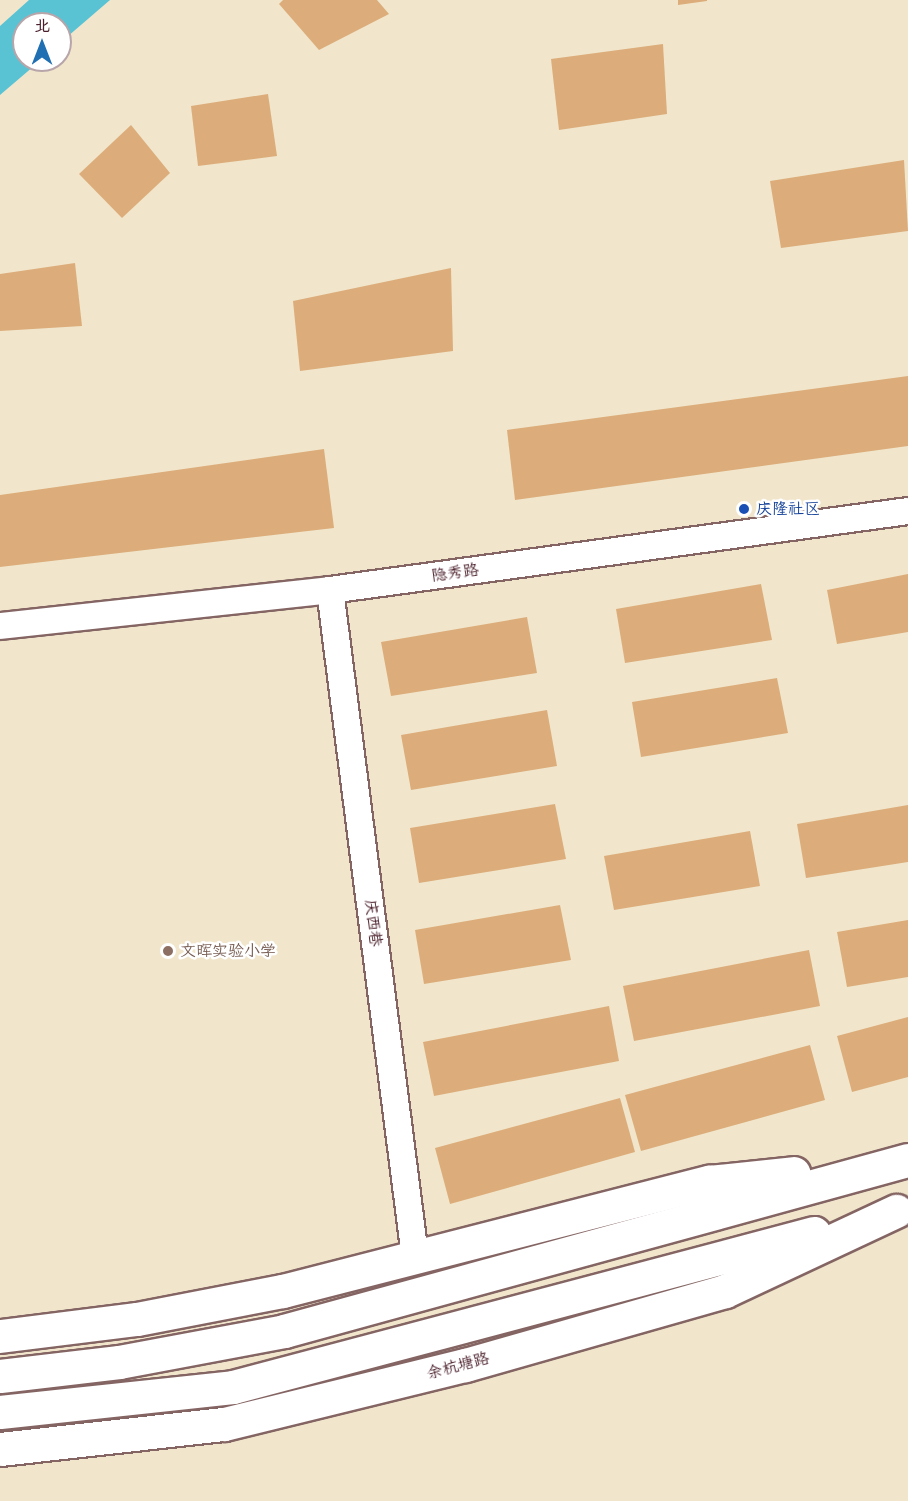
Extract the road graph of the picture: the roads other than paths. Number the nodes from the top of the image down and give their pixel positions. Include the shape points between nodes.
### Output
1 (908, 511) edge
2 (330, 590) junction
3 (0, 626) edge
4 (895, 1162) edge
5 (902, 1210) edge
6 (415, 1256) junction
7 (0, 1336) edge
8 (0, 1376) edge
9 (0, 1412) edge
10 (0, 1449) edge

1 - 2 street, 隐秀路
2 - 3 street, 隐秀路
2 - 6 street, 庆西巷
4 - 6 main road via 709,1182
4 - 8 main road via 284,1331 119,1362
5 - 9 main road, 余杭塘路 via 234,1387
5 - 10 main road, 余杭塘路 via 725,1291 465,1365 224,1424
6 - 7 main road via 283,1291 148,1317

